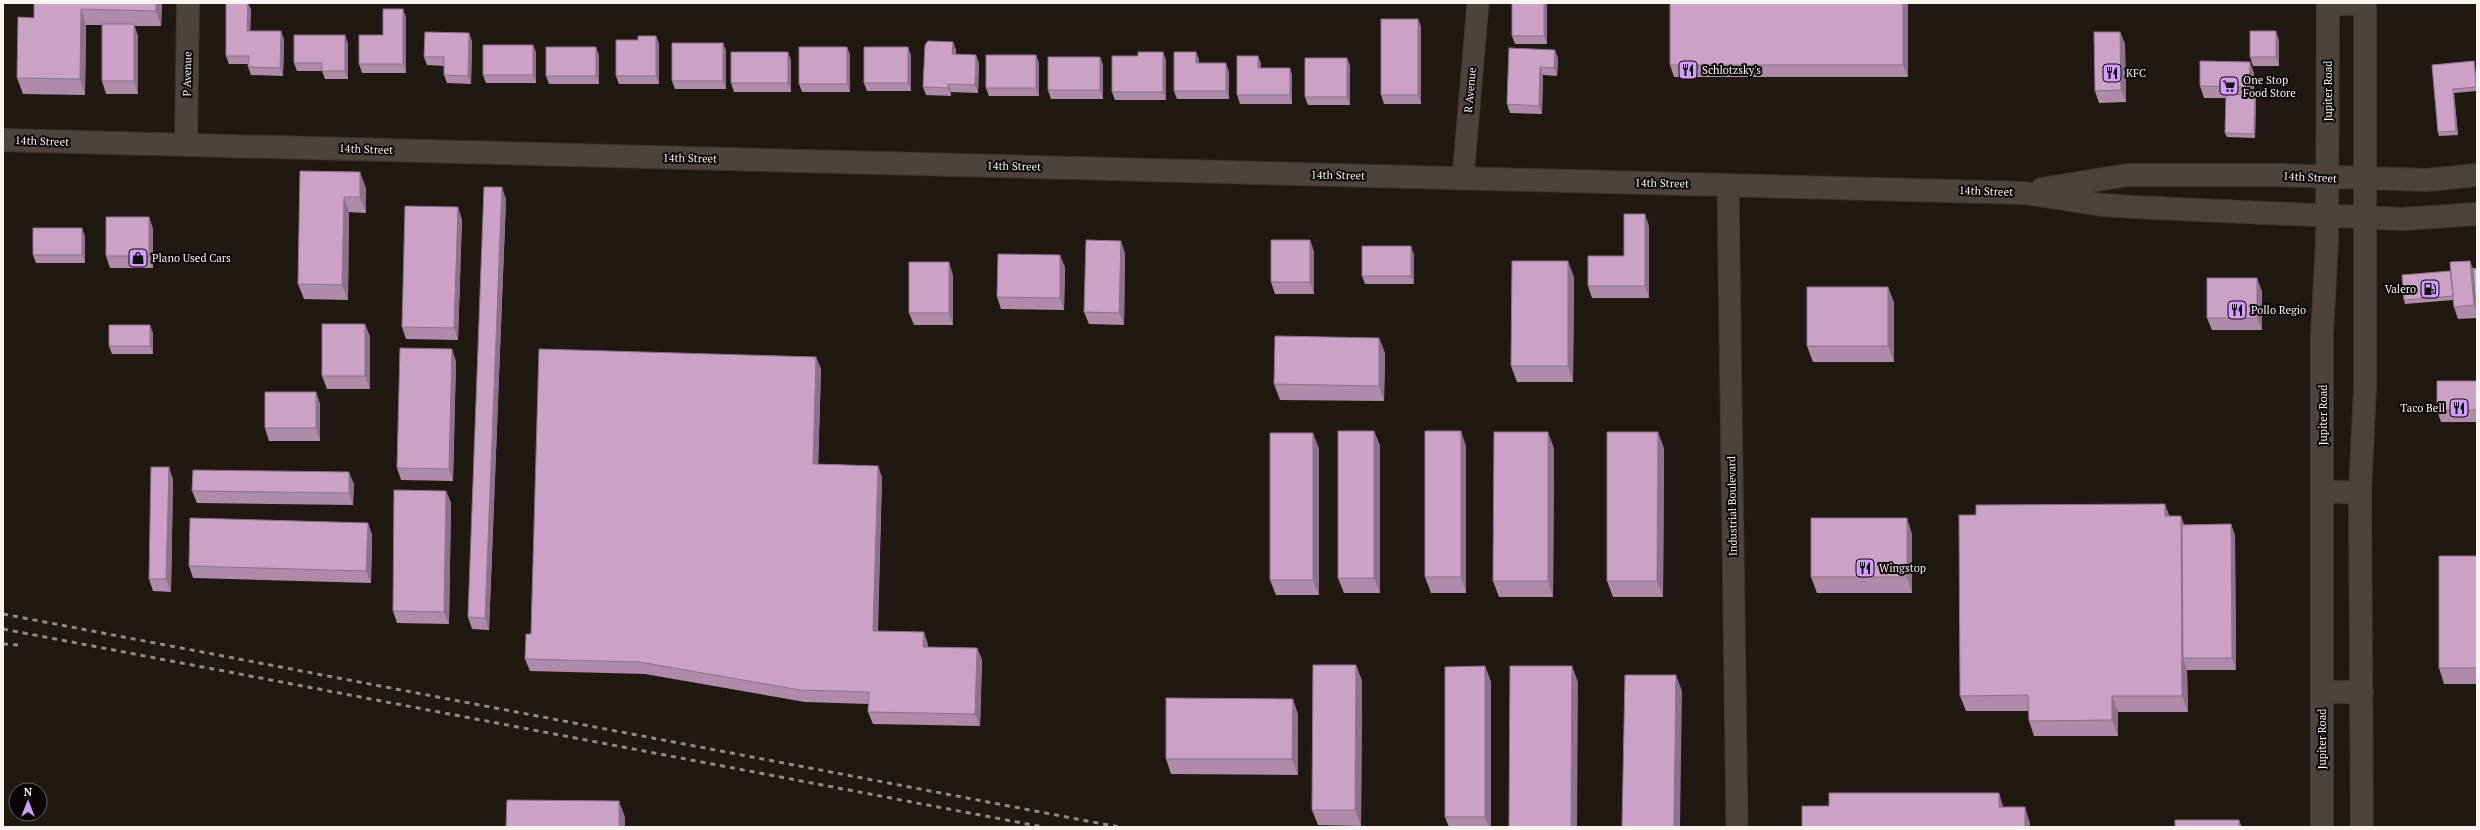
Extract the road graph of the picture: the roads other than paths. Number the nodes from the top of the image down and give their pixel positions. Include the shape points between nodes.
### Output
1 (188, 3) edge
2 (1478, 3) edge
3 (2328, 4) edge
4 (2365, 4) edge
5 (3, 140) edge
6 (186, 145) junction
7 (2477, 175) edge
8 (1463, 178) junction
9 (2327, 178) junction
10 (2364, 178) junction
11 (1728, 185) junction
12 (2025, 192) junction
13 (2477, 214) edge
14 (2326, 215) junction
15 (2364, 217) junction
16 (2323, 491) junction
17 (2360, 493) junction
18 (2322, 692) junction
19 (2362, 692) junction
20 (1737, 827) edge
21 (2322, 827) edge
22 (2362, 827) edge

1 - 6 main road, P Avenue
2 - 8 street, R Avenue
3 - 4 main road
3 - 9 main road, Jupiter Road
4 - 10 main road
5 - 6 main road, 14th Street
6 - 8 main road, 14th Street
7 - 10 main road, 14th Street via 2427,180
8 - 11 main road, 14th Street
9 - 10 main road, 14th Street
9 - 12 main road, 14th Street via 2278,175 2127,175
9 - 14 main road, Jupiter Road
10 - 15 main road
11 - 12 main road, 14th Street
11 - 20 street, Industrial Boulevard
12 - 14 main road, 14th Street via 2111,206
13 - 15 main road, 14th Street via 2403,218
14 - 15 main road, 14th Street
14 - 16 main road, Jupiter Road via 2322,335
15 - 17 main road via 2365,387
16 - 17 main road
16 - 18 main road, Jupiter Road
17 - 19 main road
18 - 19 main road
18 - 21 main road, Jupiter Road
19 - 22 main road

